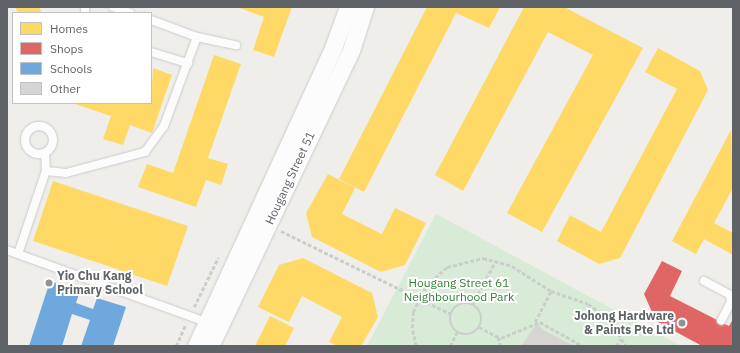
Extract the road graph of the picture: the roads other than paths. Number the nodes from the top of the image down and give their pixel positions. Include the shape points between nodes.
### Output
1 (113, 7) edge
2 (348, 7) edge
3 (365, 7) edge
4 (127, 12) edge
5 (152, 20) edge
6 (197, 37) junction
7 (236, 45) dead end
8 (152, 52) edge
9 (188, 63) junction
10 (44, 153) dead end
11 (46, 170) junction
12 (7, 250) edge
13 (18, 254) junction
14 (704, 281) dead end
15 (721, 322) dead end
16 (214, 324) junction
17 (196, 346) edge
18 (210, 346) edge

1 - 4 lane
2 - 16 street, Hougang Street 51 via 333,48
3 - 16 street, Hougang Street 51 via 351,50 268,224
5 - 6 lane
6 - 7 lane
6 - 9 lane
8 - 9 lane
9 - 11 lane via 164,126 145,152 66,173
10 - 11 lane
11 - 13 lane
12 - 13 lane
13 - 16 lane
14 - 15 lane via 730,295 731,302
16 - 17 street, Hougang Street 51
16 - 18 street, Hougang Street 51

